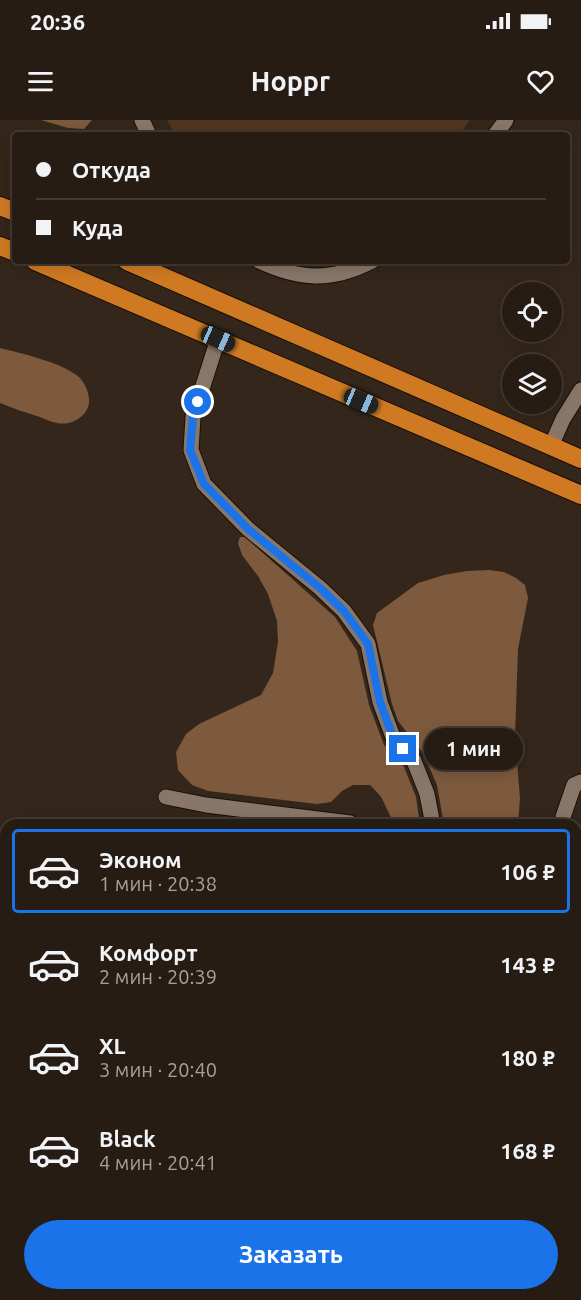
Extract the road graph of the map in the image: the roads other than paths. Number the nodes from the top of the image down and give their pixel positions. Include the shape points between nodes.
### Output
1 (42, 264) edge
2 (134, 264) edge
3 (266, 264) edge
4 (366, 264) edge
5 (218, 339) junction
6 (580, 396) edge
7 (551, 446) junction
8 (581, 459) edge
9 (581, 495) edge
10 (581, 782) edge
11 (165, 797) dead end
12 (318, 819) edge
13 (432, 819) edge
14 (563, 819) edge

1 - 5 highway
2 - 7 highway
3 - 4 street via 306,276 333,276
5 - 9 highway
5 - 13 street via 193,417 190,450 204,484 248,529 344,611 368,644 380,702 393,737 414,760
6 - 7 street via 563,419
7 - 8 highway
10 - 14 street via 574,785
11 - 12 street

